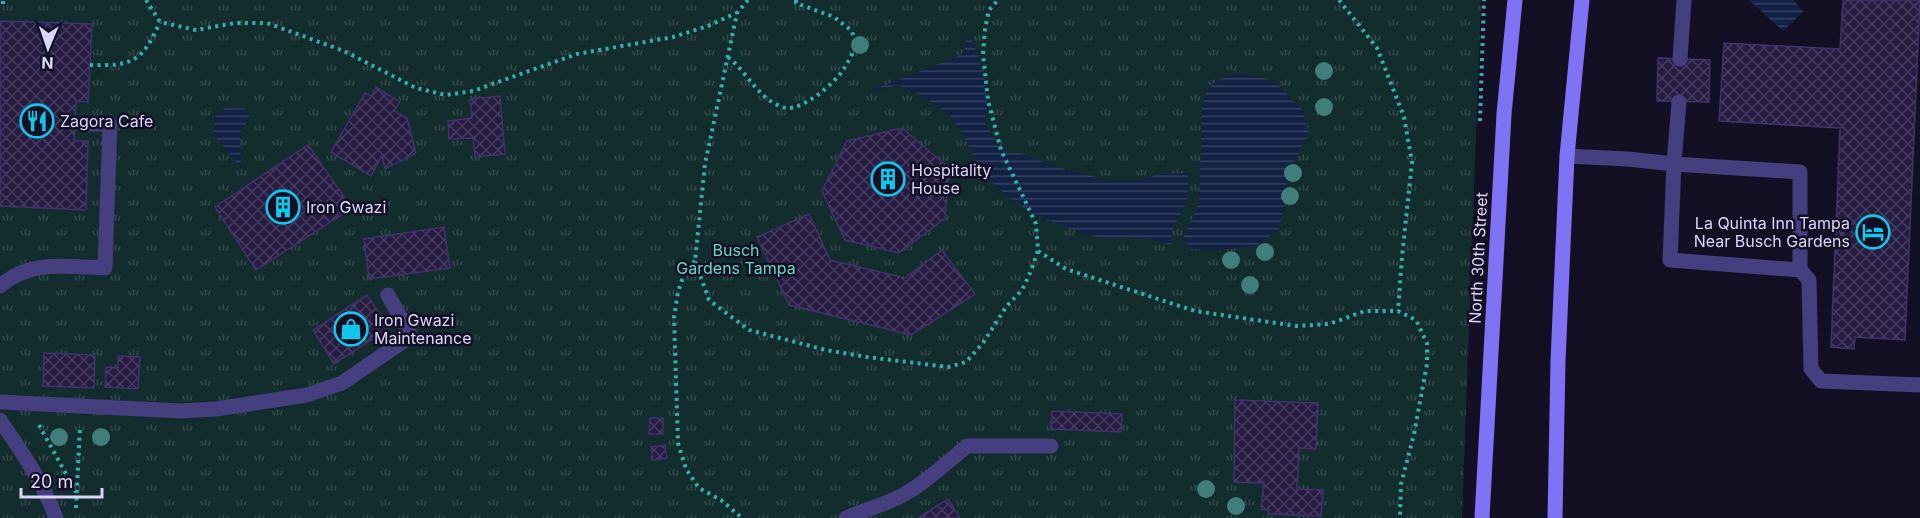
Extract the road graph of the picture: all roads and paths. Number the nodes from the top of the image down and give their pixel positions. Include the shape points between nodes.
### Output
1 (146, 0) edge
2 (748, 0) edge
3 (796, 0) edge
4 (998, 0) edge
5 (1339, 0) edge
6 (1515, 0) edge
7 (1582, 0) edge
8 (1684, 0) edge
9 (737, 13) junction
10 (160, 22) junction
11 (728, 56) junction
12 (1680, 59) dead end
13 (90, 65) dead end
14 (1678, 102) dead end
15 (84, 124) dead end
16 (1567, 156) junction
17 (1674, 164) junction
18 (1038, 250) junction
19 (695, 261) junction
20 (1800, 270) junction
21 (0, 286) edge
22 (388, 295) dead end
23 (1398, 311) junction
24 (1920, 385) edge
25 (0, 402) edge
26 (28, 404) junction
27 (81, 406) junction
28 (0, 420) edge
29 (1051, 446) dead end
30 (76, 492) junction
31 (76, 515) dead end
32 (56, 518) edge
33 (742, 518) edge
34 (846, 518) edge
35 (1400, 518) edge
36 (1482, 518) edge
37 (1555, 518) edge

1 - 10 path
2 - 9 path
3 - 11 path via 795,3 834,16 852,31 856,46 841,73 808,102 787,108 771,102
4 - 18 path via 989,10 985,29 983,54 988,100 1001,150 1036,224
5 - 23 path via 1377,48 1404,117 1412,162
6 - 36 main road, North 30th Street via 1504,114
7 - 16 main road
8 - 12 lane
9 - 10 path via 673,38 577,54 473,91 447,95 416,88 344,51 267,23 235,23 196,30
9 - 11 path
10 - 13 path via 150,44 134,61 113,66
11 - 19 path via 705,164
14 - 17 lane
15 - 21 lane via 110,124 105,268 38,266 10,277
16 - 17 lane
16 - 37 main road
17 - 20 lane via 1800,172
17 - 20 lane via 1670,260
18 - 19 path via 1022,290 983,343 966,362 948,368 826,350 748,330 709,300
18 - 23 path via 1066,269 1195,311 1296,326 1329,324 1365,311
19 - 33 path via 685,271 674,316 678,443 686,469 699,488 722,500
20 - 24 lane via 1809,280 1811,369 1821,381
22 - 27 lane via 411,336 342,383 307,395 216,409
23 - 35 path via 1416,320 1427,343 1427,364 1401,484
25 - 26 lane
26 - 27 lane
26 - 30 path
27 - 30 path
28 - 32 lane via 44,490
29 - 34 lane via 967,446 914,488
30 - 31 path

